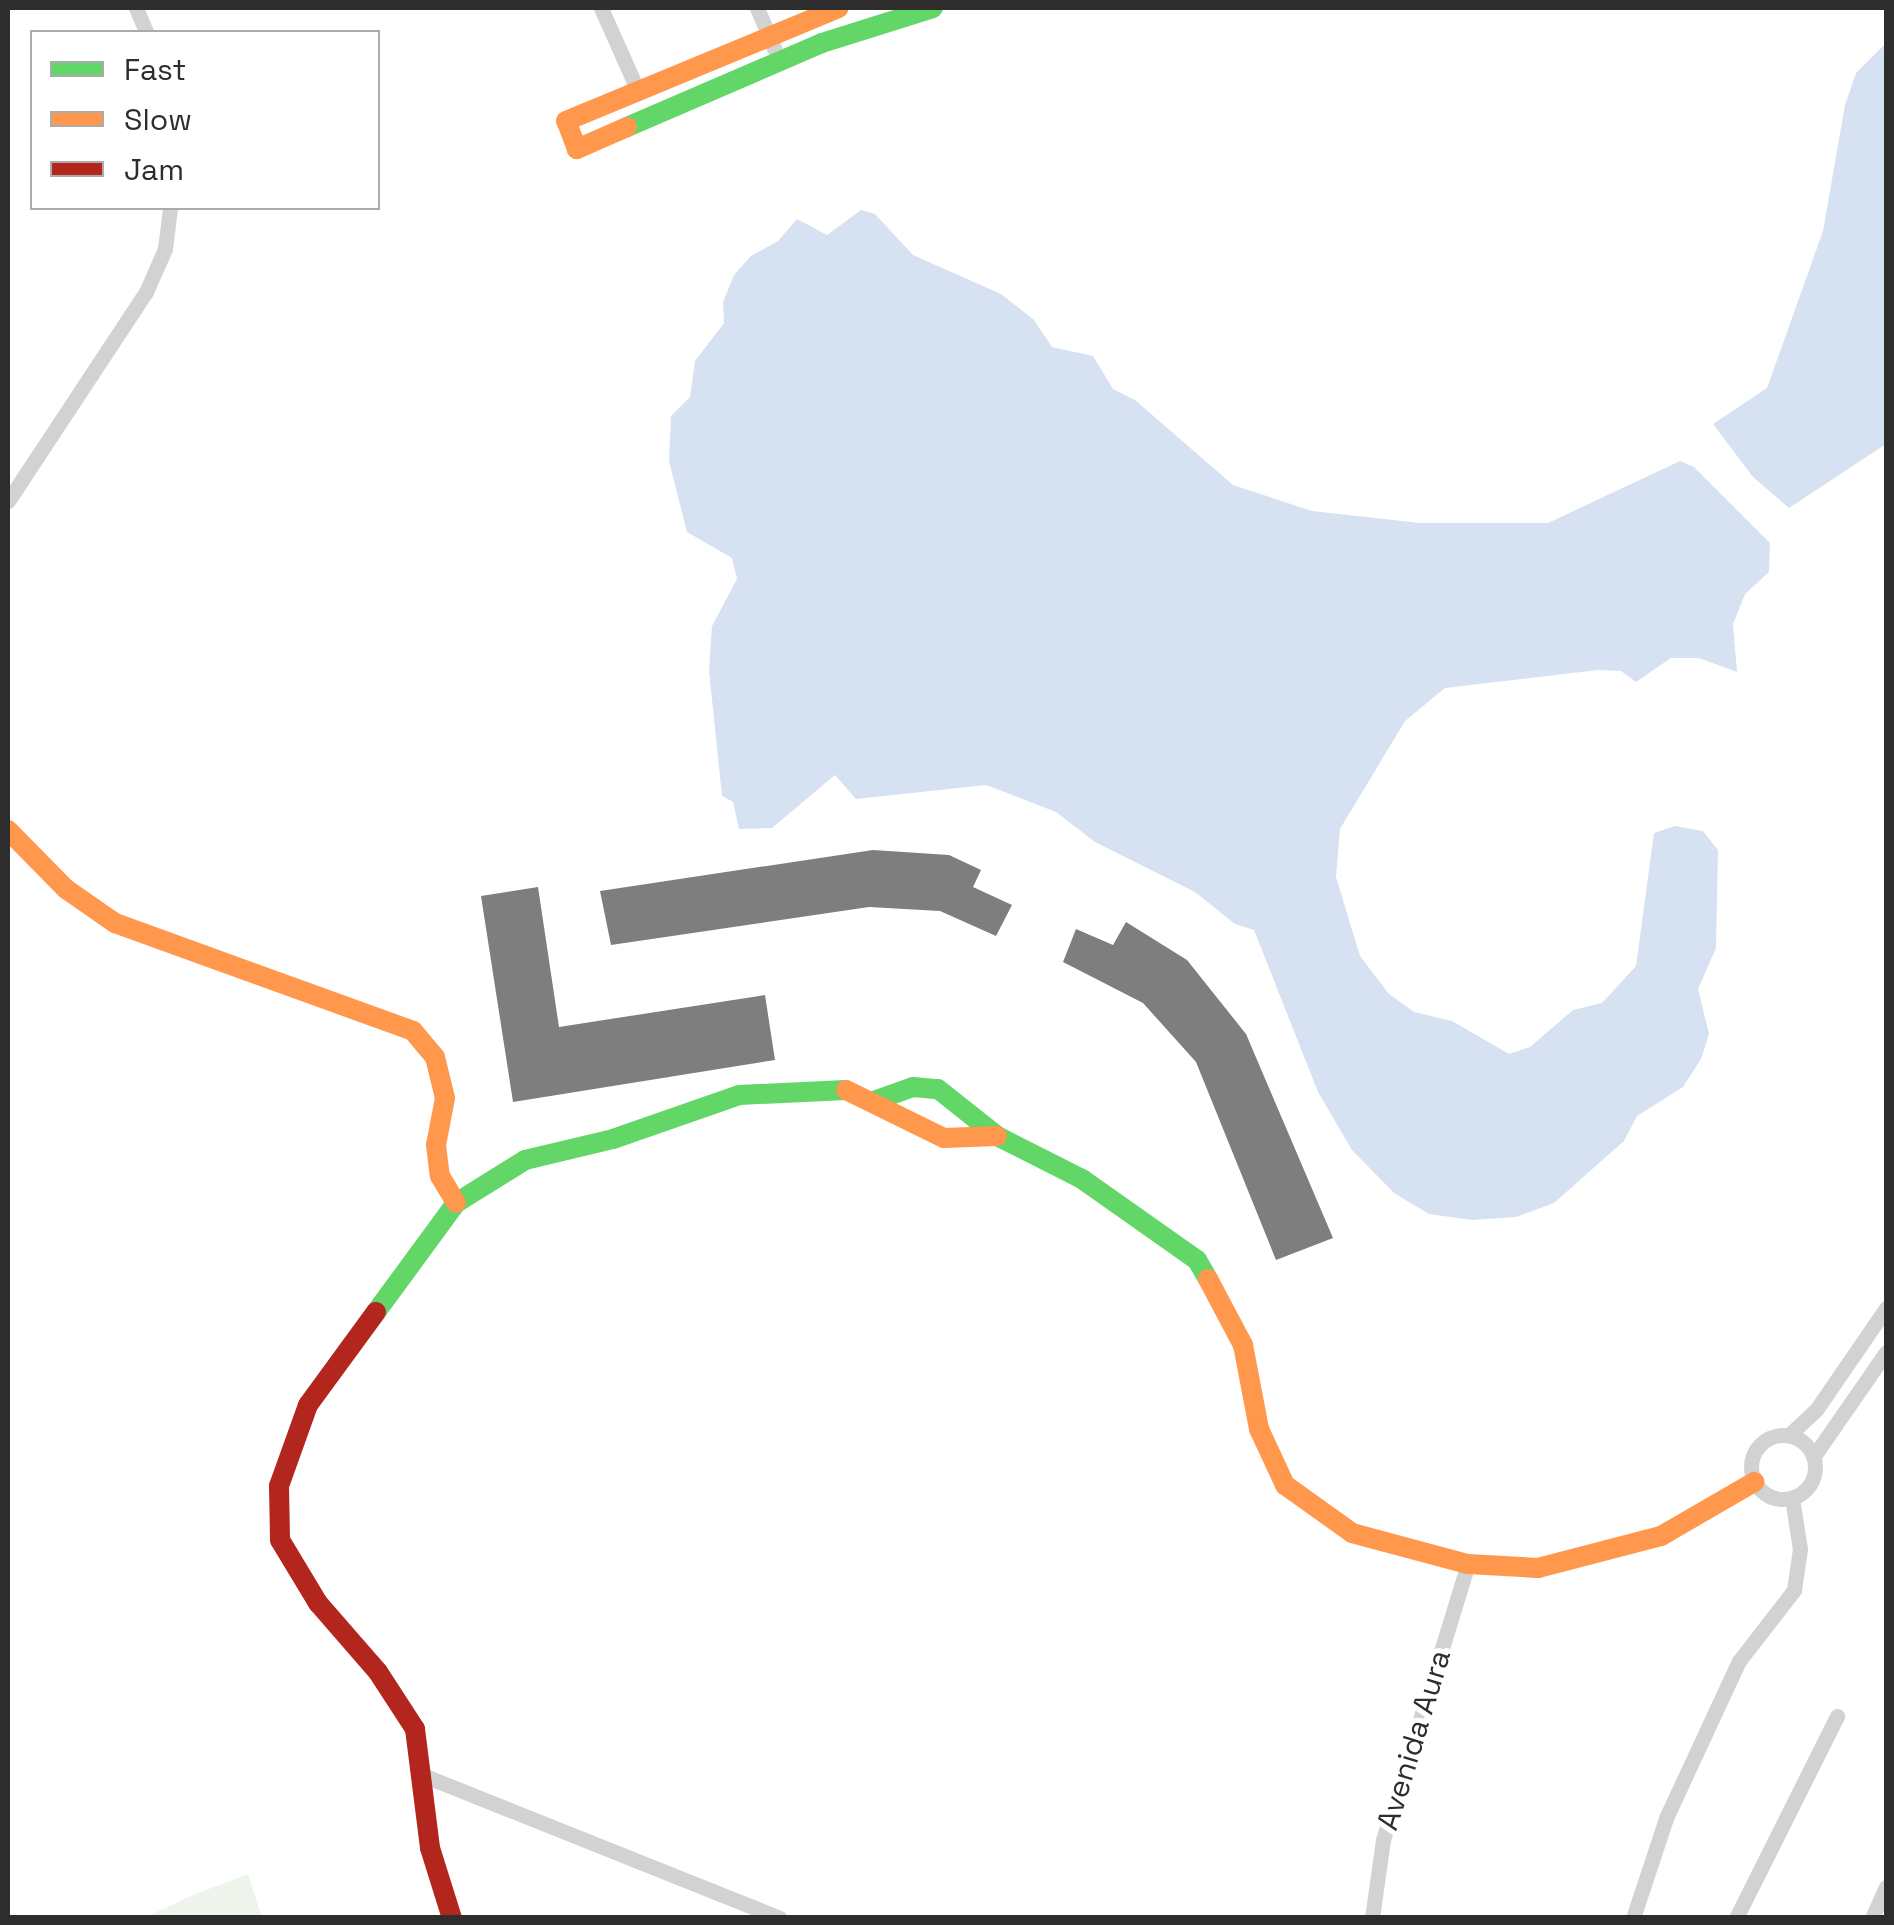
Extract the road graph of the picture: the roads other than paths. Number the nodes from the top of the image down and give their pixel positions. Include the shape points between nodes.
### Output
1 (601, 8) edge
2 (757, 8) edge
3 (839, 8) edge
4 (932, 8) edge
5 (769, 35) junction
6 (780, 62) junction
7 (638, 91) junction
8 (170, 210) edge
9 (8, 501) edge
10 (8, 830) edge
11 (874, 1101) junction
12 (997, 1136) junction
13 (456, 1203) junction
14 (1886, 1308) edge
15 (1886, 1352) edge
16 (1789, 1434) junction
17 (1814, 1456) junction
18 (1754, 1482) junction
19 (1792, 1498) junction
20 (1468, 1564) junction
21 (1837, 1716) dead end
22 (425, 1776) junction
23 (1886, 1887) edge
24 (452, 1918) edge
25 (780, 1918) edge
26 (1372, 1918) edge
27 (1632, 1918) edge
28 (1736, 1918) edge
29 (1872, 1918) edge

1 - 7 street
2 - 5 street
3 - 5 street
4 - 6 street
5 - 6 street
5 - 7 street
6 - 7 street via 577,149 566,121
8 - 9 street via 165,249 146,292
10 - 13 street via 66,889 115,923 413,1031 435,1057 445,1098 436,1146 440,1176
11 - 12 street via 915,1129 944,1138
11 - 12 street via 914,1087 938,1089
11 - 13 street via 838,1087 739,1095 525,1160
12 - 20 street via 1082,1179 1197,1260 1243,1345 1259,1429 1285,1484 1352,1533
13 - 22 street via 308,1405 279,1486 280,1540 318,1603 378,1672 414,1729
14 - 16 street via 1816,1410
15 - 17 street
16 - 17 street
16 - 18 street via 1760,1444 1751,1462
17 - 19 street via 1814,1478
18 - 19 street via 1770,1497
18 - 20 street via 1661,1536 1538,1568
19 - 27 street via 1800,1548 1794,1590 1739,1660 1666,1818
20 - 26 street, Avenida Aura via 1382,1840
21 - 28 street
22 - 24 street via 430,1848
22 - 25 street
23 - 29 street

